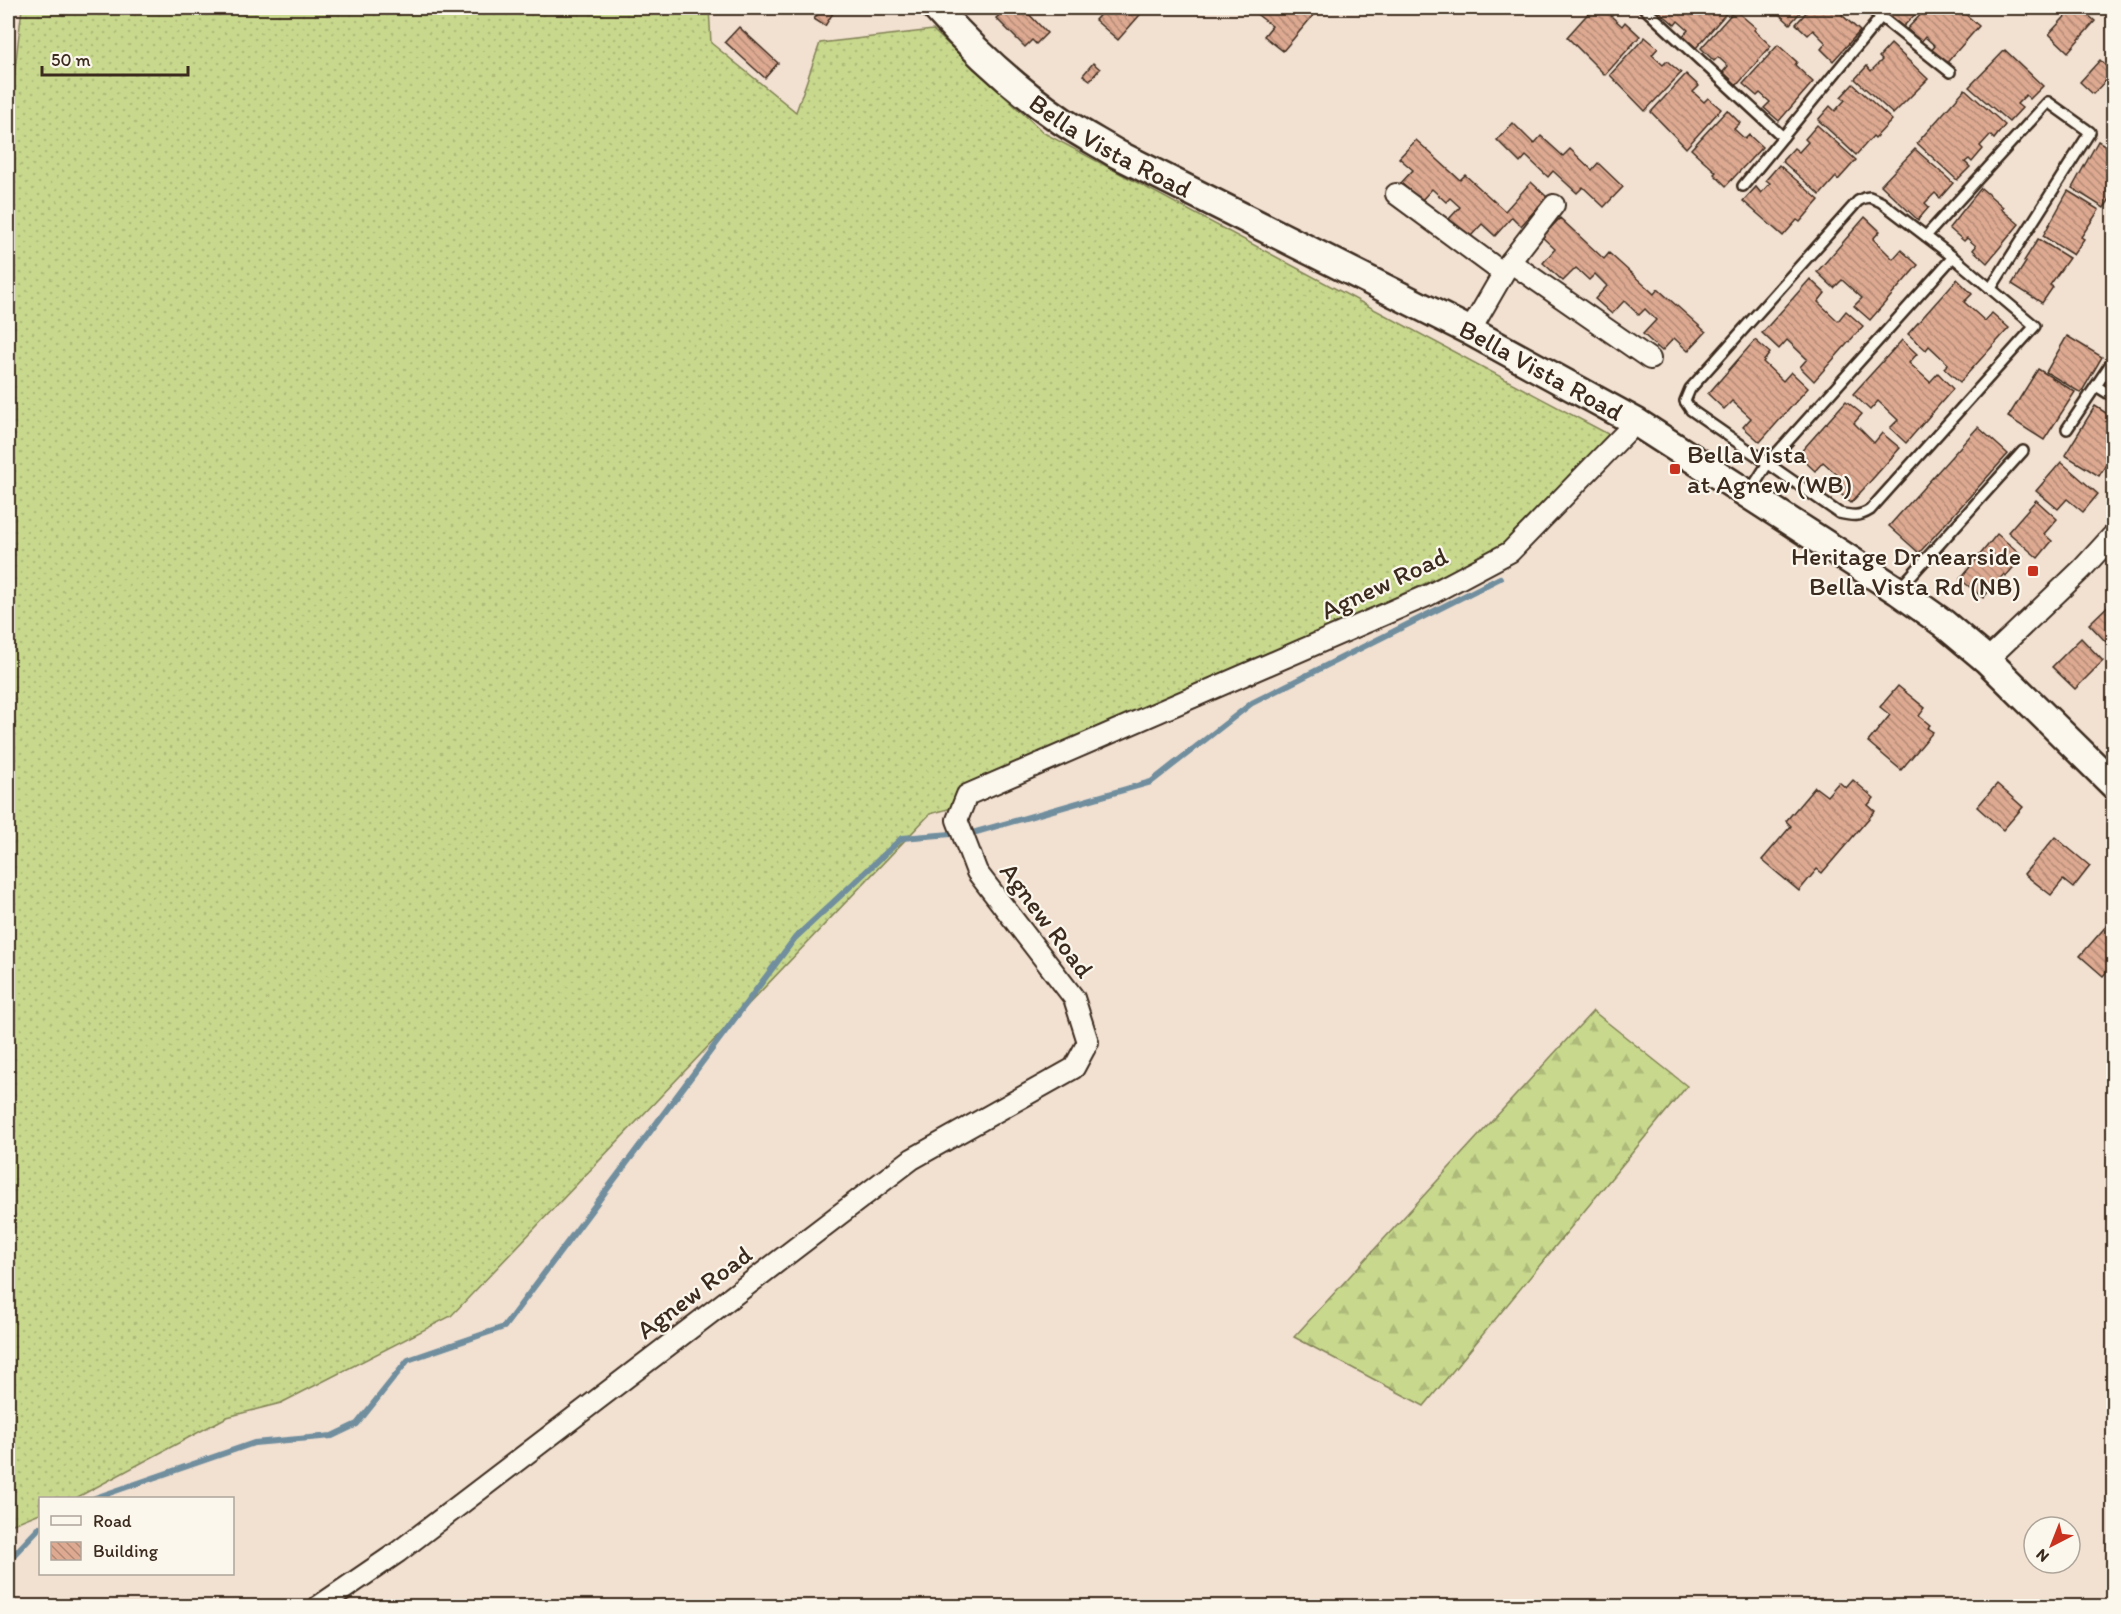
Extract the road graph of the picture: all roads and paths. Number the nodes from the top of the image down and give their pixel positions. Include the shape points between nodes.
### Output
1 (936, 8) edge
2 (1644, 8) edge
3 (1870, 8) edge
4 (1881, 17) junction
5 (1950, 72) dead end
6 (1783, 137) junction
7 (1743, 186) dead end
8 (1396, 194) dead end
9 (1554, 206) dead end
10 (1926, 236) junction
11 (1953, 257) junction
12 (1506, 267) junction
13 (1991, 288) junction
14 (1470, 331) junction
15 (1650, 359) dead end
16 (2110, 365) dead end
17 (2096, 387) junction
18 (2114, 397) edge
19 (1636, 422) junction
20 (2067, 429) dead end
21 (2023, 451) dead end
22 (1768, 463) junction
23 (1749, 493) junction
24 (2114, 534) edge
25 (1898, 591) junction
26 (1987, 660) junction
27 (2114, 784) edge
28 (319, 1606) edge

1 - 14 street, Bella Vista Road via 991,64 1064,122 1118,154
2 - 6 lane
3 - 4 lane
4 - 5 lane
4 - 6 lane
6 - 7 lane
8 - 12 street
9 - 12 street
10 - 11 lane
10 - 13 lane via 2048,102 2090,132
10 - 22 lane via 1881,202 1863,198 1690,389 1685,401 1691,410
11 - 13 lane
11 - 22 lane
12 - 14 street
12 - 15 street
13 - 22 lane via 2035,326 1870,510 1861,516 1839,513
14 - 19 street, Bella Vista Road
16 - 17 lane
17 - 18 lane
17 - 20 lane
19 - 23 street, Bella Vista Road
19 - 28 street, Agnew Road via 1510,552 1429,595 967,795 957,820 976,872 1074,998 1088,1042 1074,1068 912,1159 398,1552
21 - 25 lane
22 - 23 lane
23 - 25 street, Bella Vista Road
24 - 26 street
25 - 26 street, Bella Vista Road
26 - 27 street, Bella Vista Road

